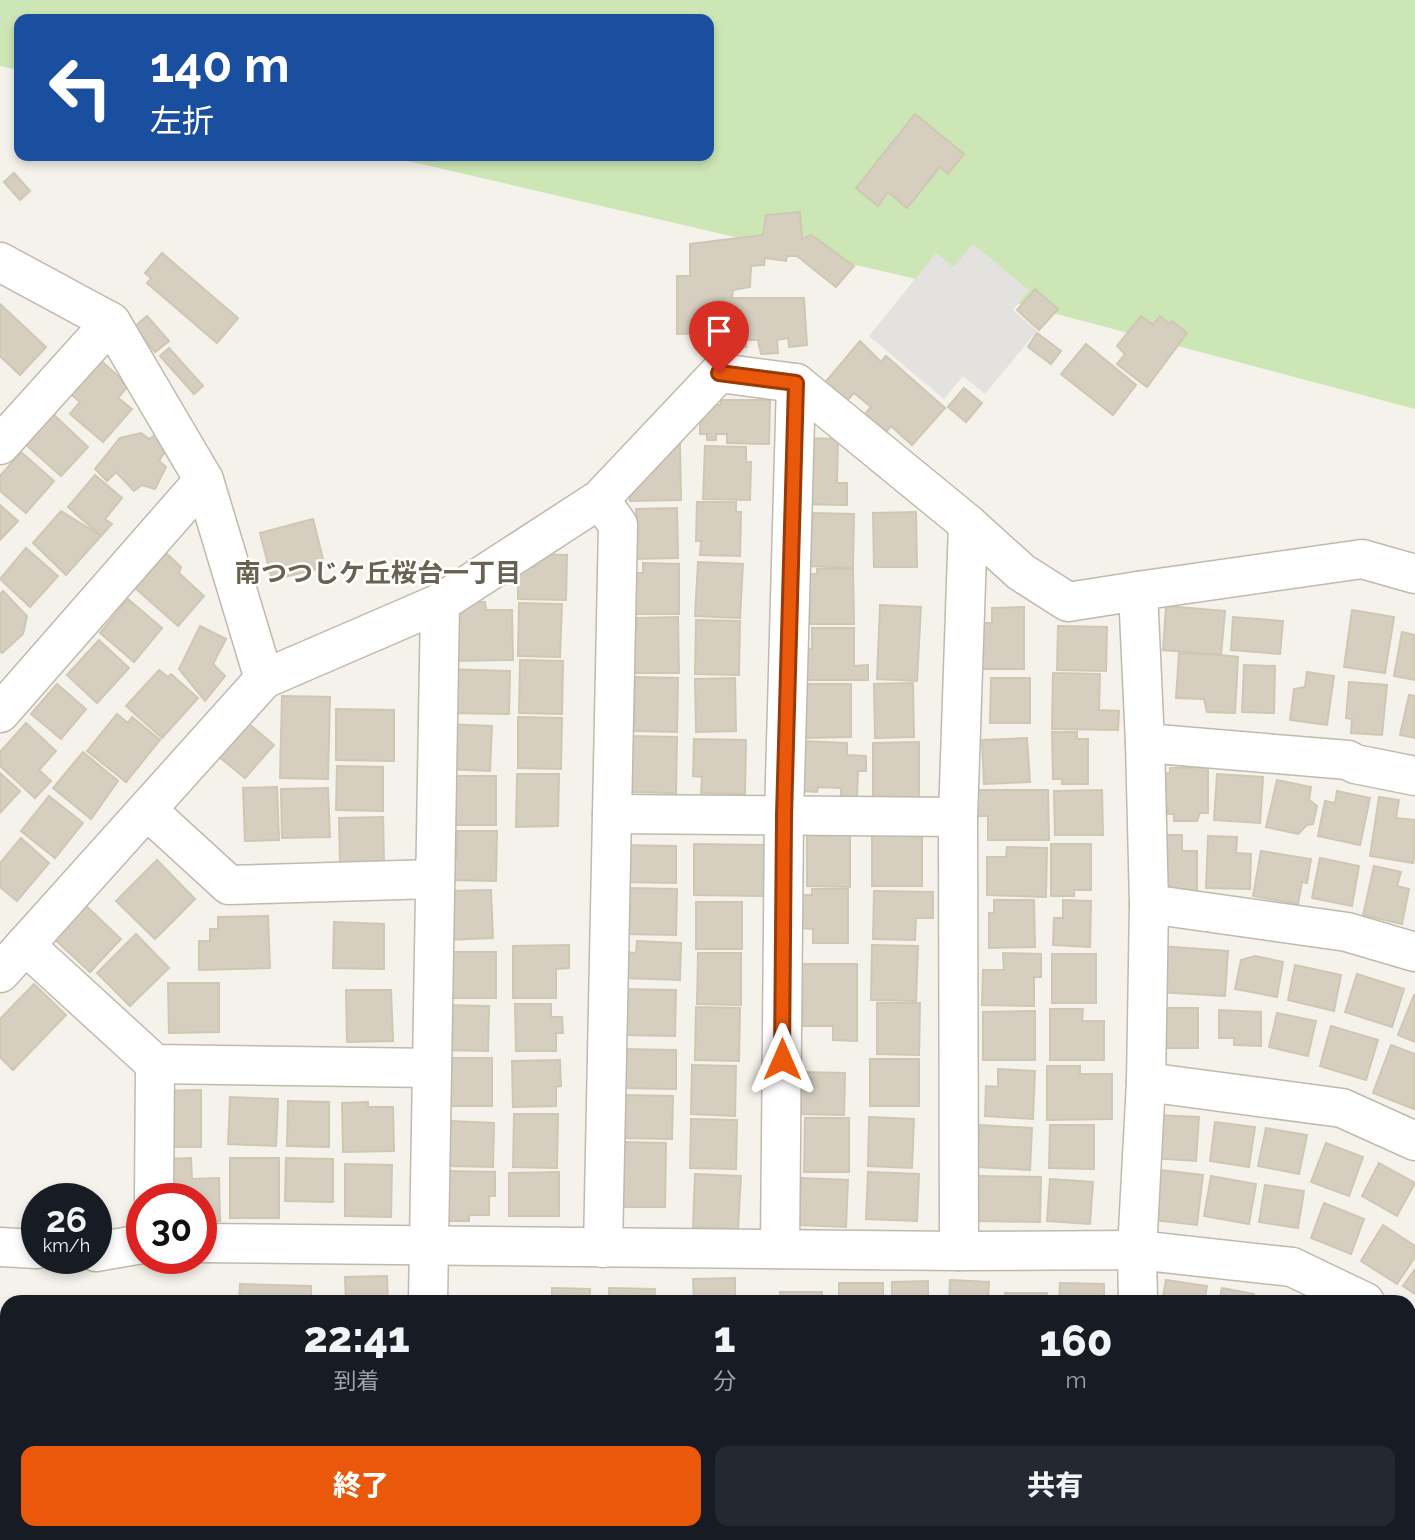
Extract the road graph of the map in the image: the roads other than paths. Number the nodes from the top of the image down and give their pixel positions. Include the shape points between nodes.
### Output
1 (0, 262) edge
2 (111, 322) junction
3 (796, 383) junction
4 (0, 444) edge
5 (204, 480) junction
6 (600, 499) junction
7 (968, 524) junction
8 (1415, 574) edge
9 (1138, 590) junction
10 (440, 603) junction
11 (264, 680) junction
12 (0, 713) edge
13 (1144, 743) junction
14 (1415, 776) edge
15 (147, 810) junction
16 (612, 814) junction
17 (784, 816) junction
18 (958, 817) junction
19 (435, 879) junction
20 (1149, 904) junction
21 (25, 945) junction
22 (1415, 951) edge
23 (0, 973) edge
24 (155, 1064) junction
25 (432, 1068) junction
26 (1146, 1083) junction
27 (1415, 1141) edge
28 (153, 1183) edge
29 (217, 1243) edge
30 (0, 1247) edge
31 (429, 1247) junction
32 (21, 1248) edge
33 (603, 1248) junction
34 (780, 1249) junction
35 (1137, 1250) junction
36 (959, 1251) junction
37 (428, 1295) edge
38 (1138, 1295) edge
39 (1350, 1295) edge
40 (1133, 1540) edge
41 (1144, 1540) edge

1 - 2 street
2 - 4 street
2 - 5 street
3 - 6 street via 719,373
3 - 7 street
3 - 17 street
5 - 11 street
5 - 12 street
6 - 10 street
6 - 16 street via 618,525
7 - 9 street via 1021,572 1068,602
7 - 18 street
8 - 9 street via 1362,559
9 - 13 street
10 - 11 street
10 - 19 street
11 - 15 street
13 - 14 street via 1348,760
13 - 20 street
15 - 19 street via 229,885
15 - 21 street
16 - 17 street
16 - 33 street
17 - 18 street
17 - 34 street
18 - 36 street
19 - 25 street
20 - 22 street via 1347,932
20 - 26 street
21 - 23 street
21 - 24 street
24 - 25 street
24 - 28 street
25 - 31 street
26 - 27 street via 1342,1108
26 - 35 street
29 - 31 street
30 - 32 street
31 - 33 street
31 - 37 street
33 - 34 street
34 - 36 street
35 - 36 street
35 - 38 street
35 - 39 street via 1292,1267
40 - 41 street

